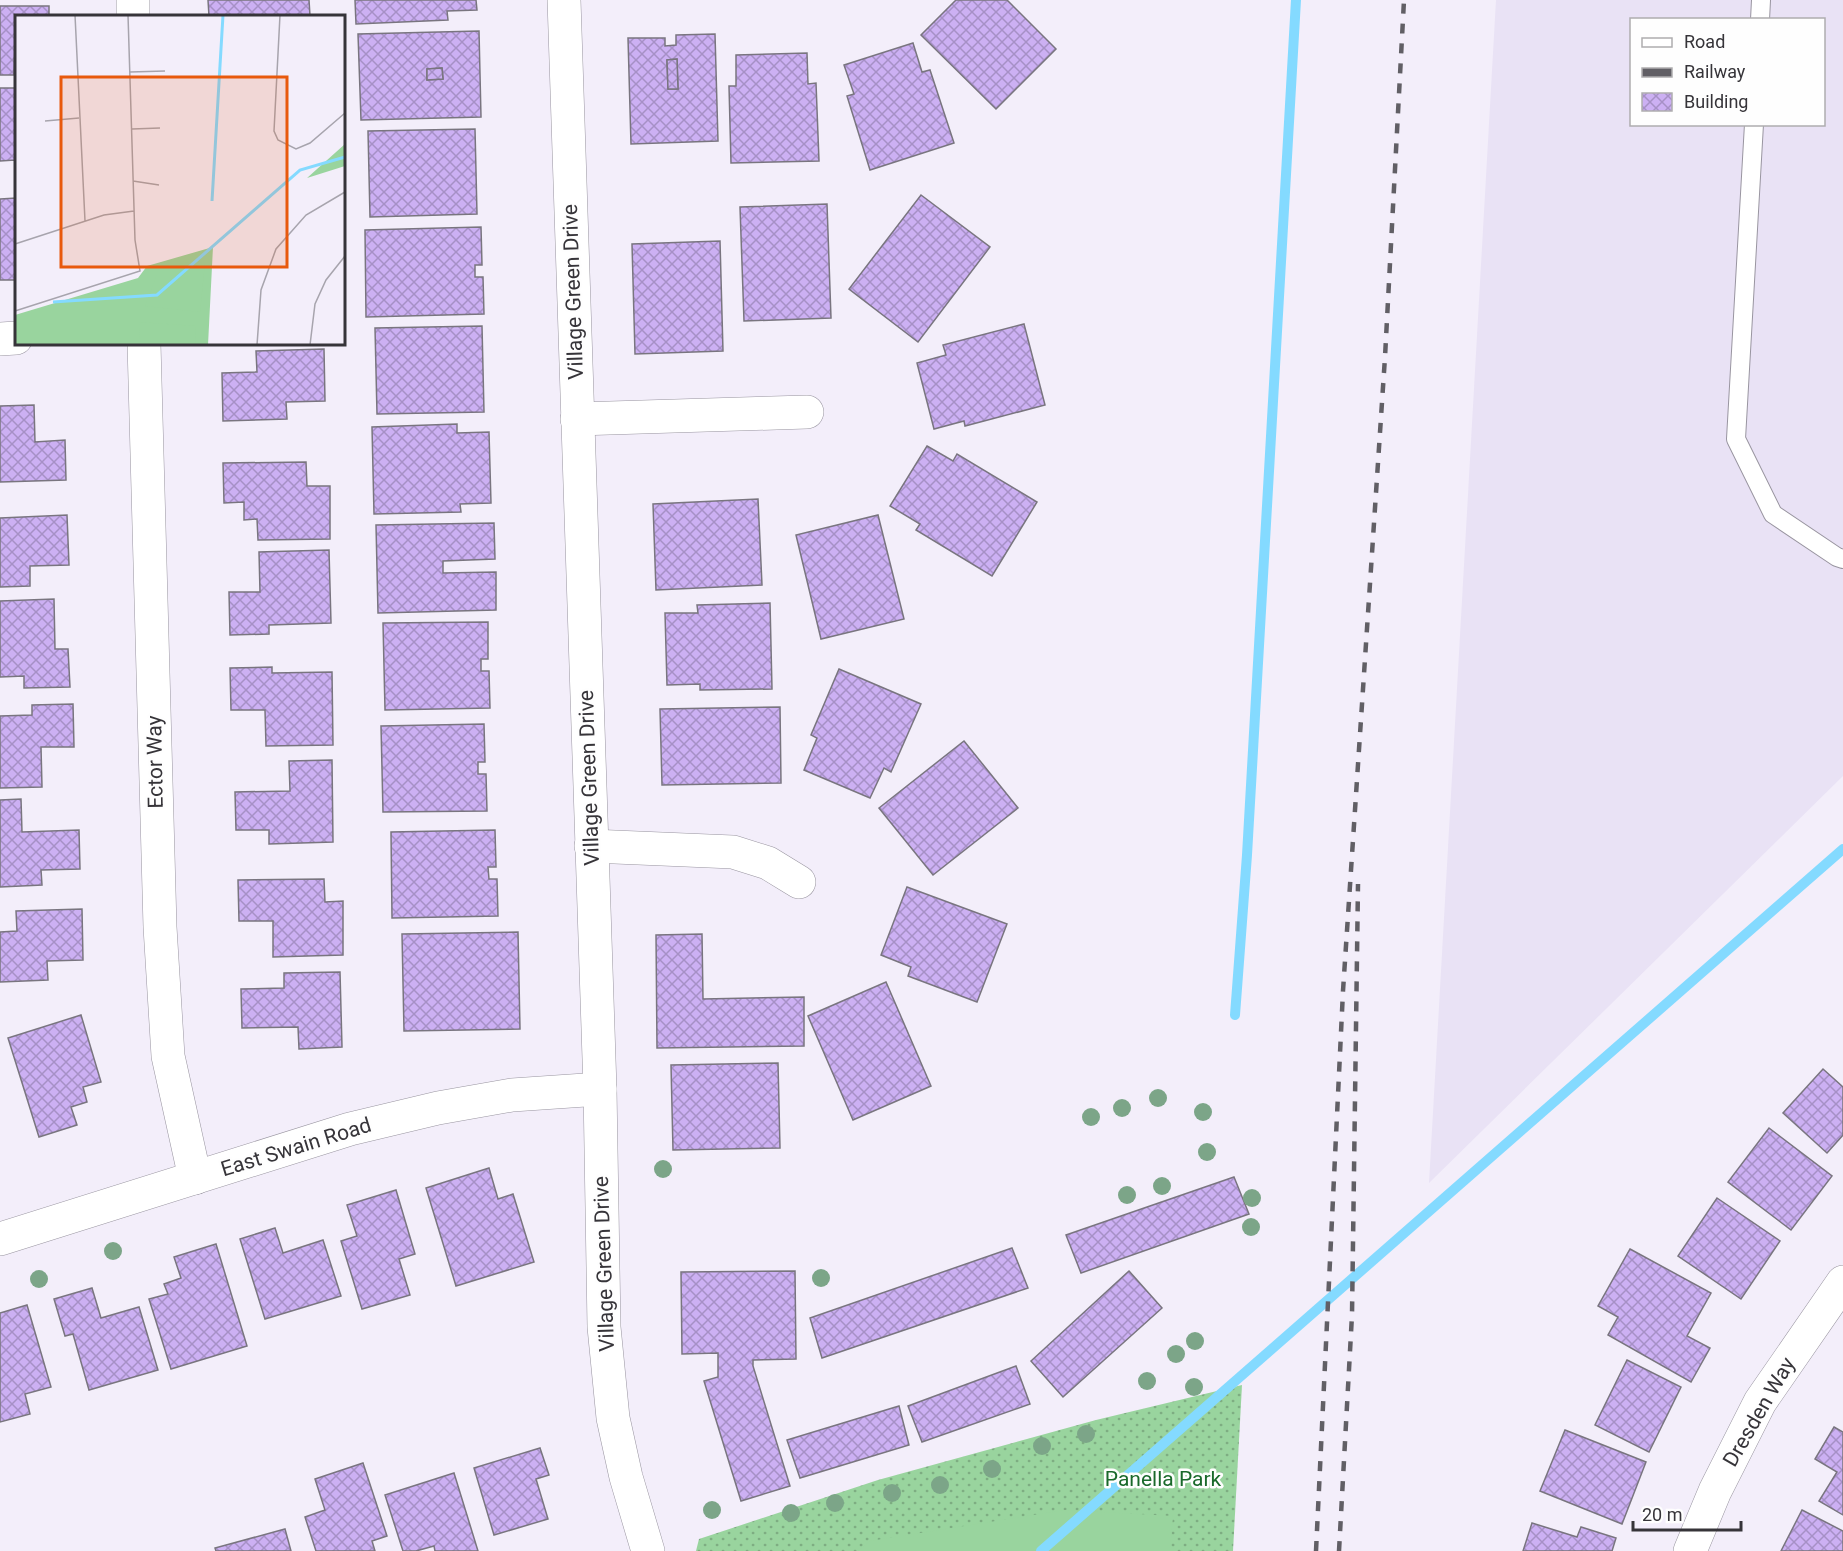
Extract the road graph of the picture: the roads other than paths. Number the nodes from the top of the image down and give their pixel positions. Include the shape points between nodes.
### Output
1 (132, 0) edge
2 (564, 0) edge
3 (1761, 0) edge
4 (133, 15) edge
5 (1760, 18) edge
6 (1754, 126) edge
7 (15, 338) edge
8 (0, 339) edge
9 (144, 345) edge
10 (807, 412) dead end
11 (577, 419) junction
12 (1843, 559) edge
13 (591, 846) junction
14 (799, 882) dead end
15 (600, 1089) junction
16 (195, 1178) junction
17 (0, 1239) edge
18 (1843, 1282) edge
19 (648, 1551) edge
20 (1690, 1551) edge

1 - 4 street
2 - 11 street, Village Green Drive
3 - 5 lane
6 - 12 lane via 1736,439 1773,514
7 - 8 street
9 - 16 street, Ector Way via 164,995 168,1056
10 - 11 street
11 - 13 street, Village Green Drive
13 - 14 street via 733,852 768,863
13 - 15 street, Village Green Drive
15 - 16 street, East Swain Road via 512,1095 438,1108 350,1129
15 - 19 street, Village Green Drive via 604,1327 612,1418
16 - 17 street, East Swain Road
18 - 20 street, Dresden Way via 1760,1402 1714,1491

